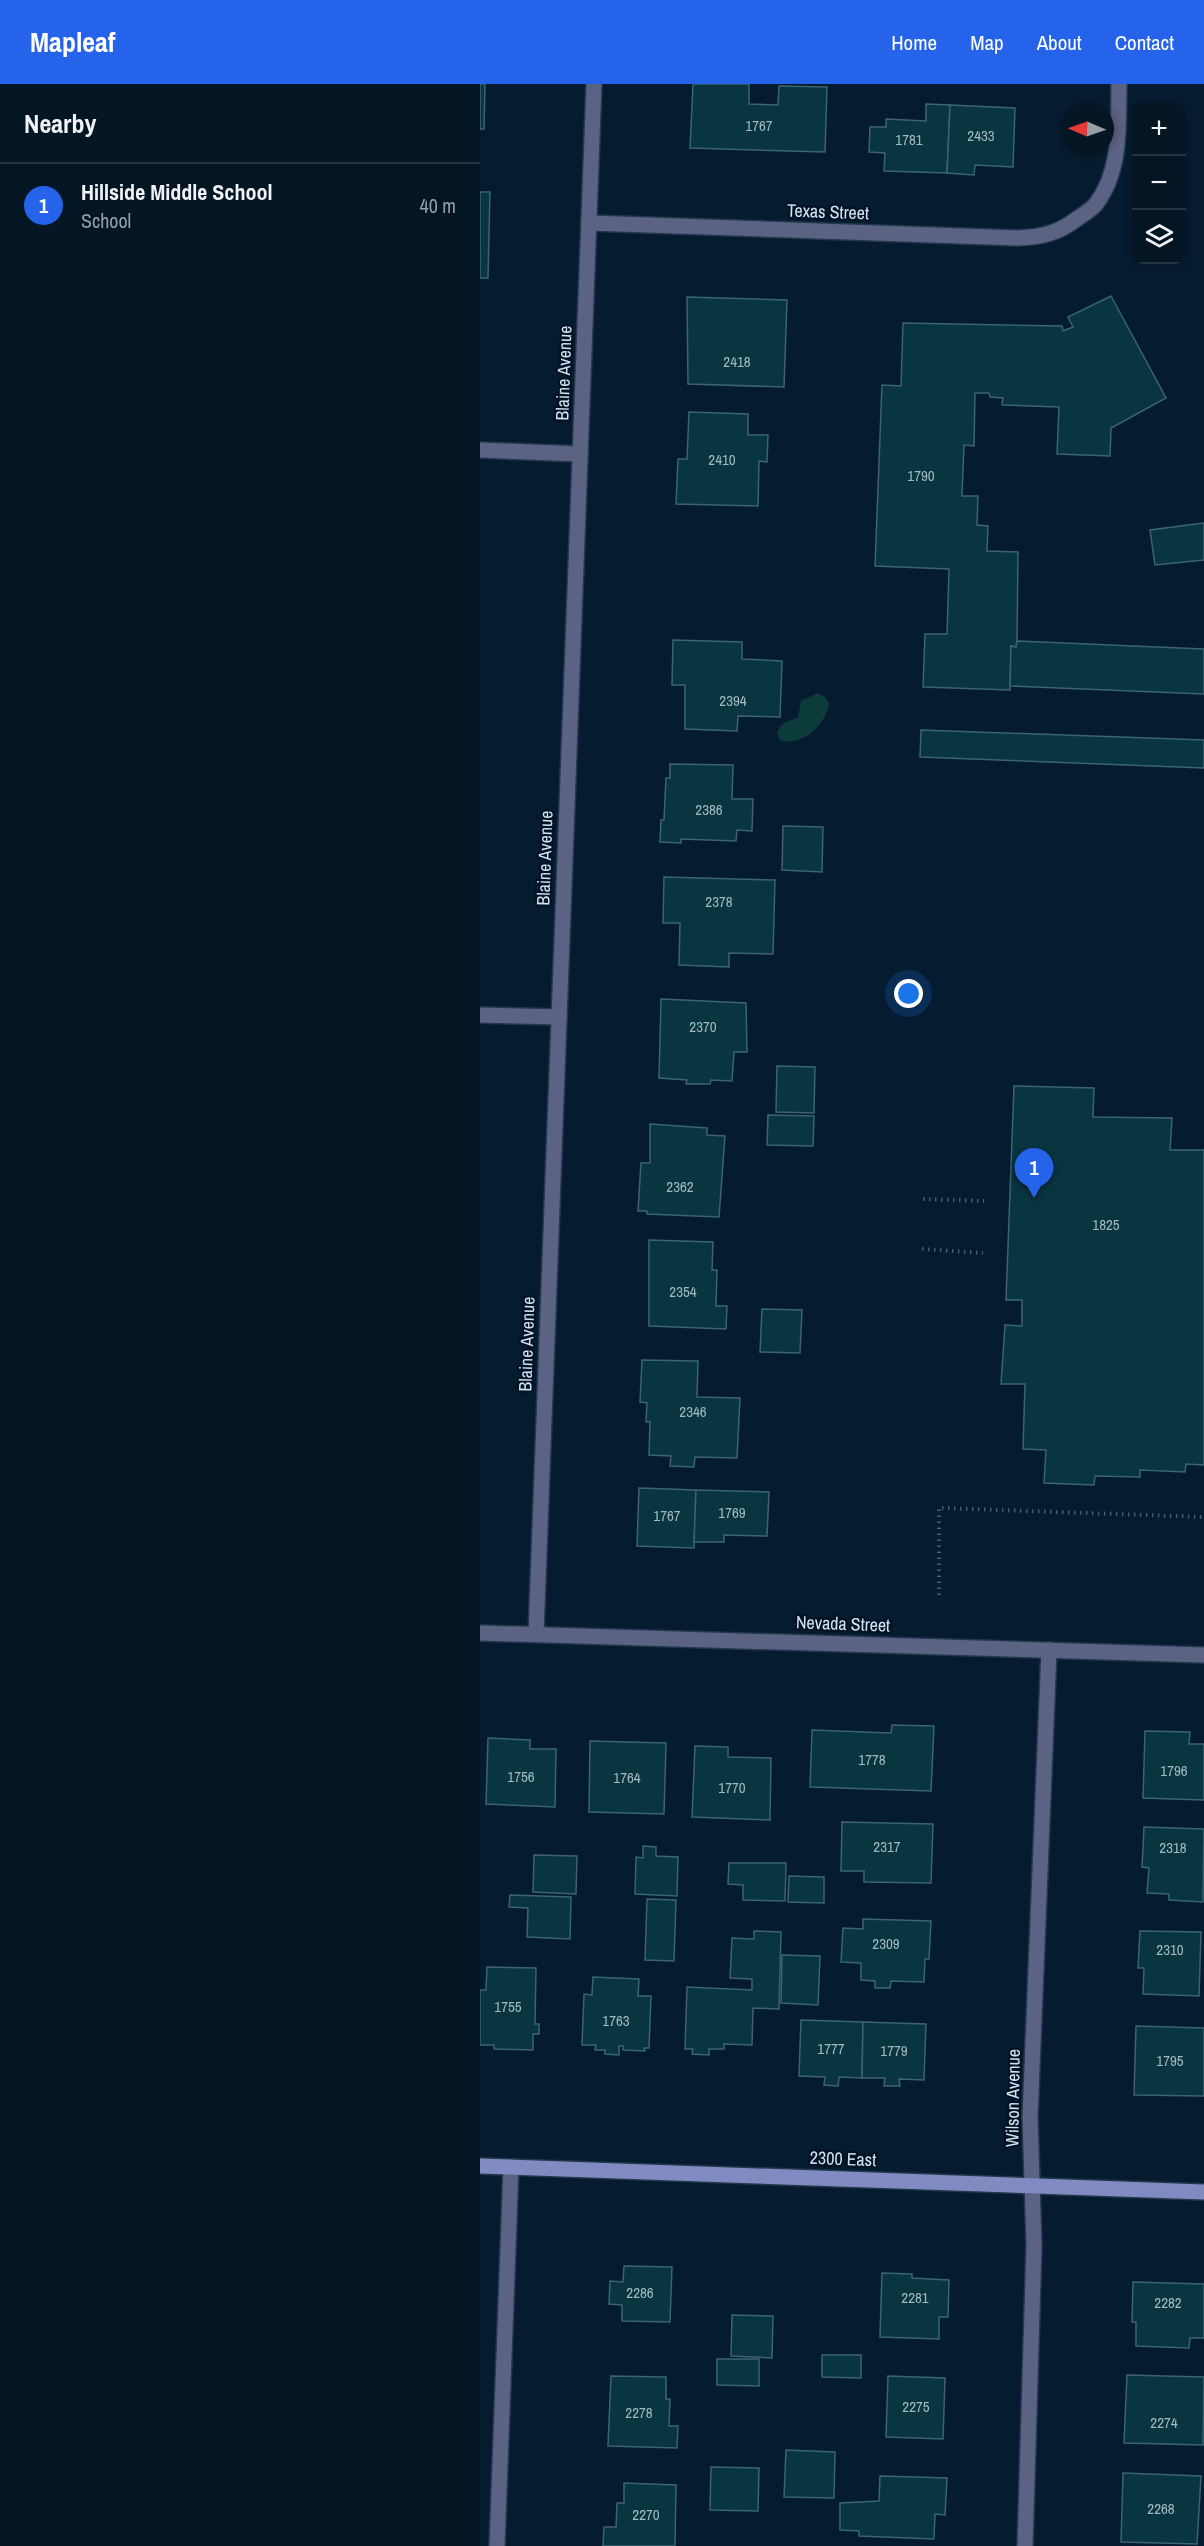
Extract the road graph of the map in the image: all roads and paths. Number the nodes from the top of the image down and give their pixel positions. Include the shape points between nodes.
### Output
1 (594, 84) edge
2 (1119, 84) edge
3 (589, 223) junction
4 (480, 450) edge
5 (580, 454) junction
6 (480, 1015) edge
7 (559, 1017) junction
8 (923, 1199) dead end
9 (984, 1201) dead end
10 (922, 1249) dead end
11 (983, 1253) dead end
12 (1204, 1517) edge
13 (939, 1595) dead end
14 (480, 1633) edge
15 (536, 1634) junction
16 (1049, 1650) junction
17 (1204, 1655) edge
18 (480, 2166) edge
19 (512, 2167) junction
20 (1033, 2186) junction
21 (1204, 2192) edge
22 (497, 2546) edge
23 (1025, 2546) edge

1 - 3 street, Blaine Avenue
2 - 3 street, Texas Street via 1114,164 1106,186 1095,205 1050,235 1018,238
3 - 5 street, Blaine Avenue
4 - 5 street
5 - 7 street, Blaine Avenue
6 - 7 street
7 - 15 street, Blaine Avenue
8 - 9 path
10 - 11 path
12 - 13 path via 939,1508
14 - 15 street, Nevada Street
15 - 16 street, Nevada Street
16 - 17 street, Nevada Street
16 - 20 street, Wilson Avenue via 1030,2117
18 - 19 street, 2300 East
19 - 20 street, 2300 East
19 - 22 street
20 - 21 street, 2300 East
20 - 23 street, Wilson Avenue

